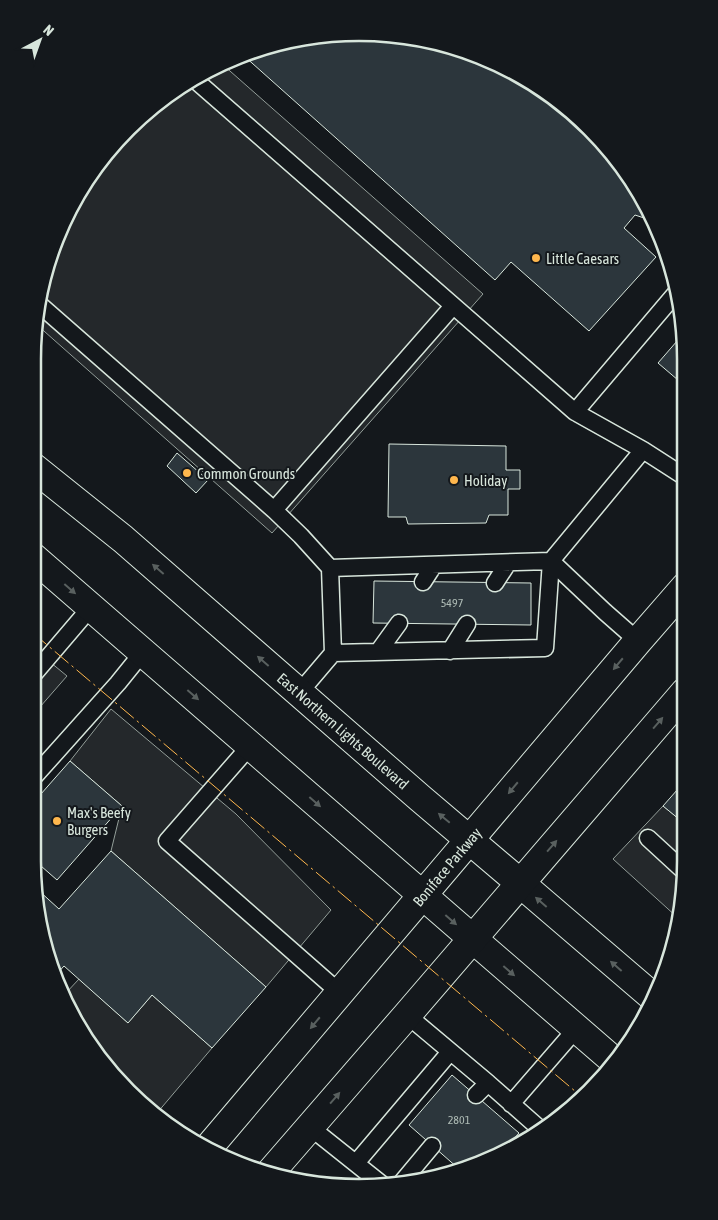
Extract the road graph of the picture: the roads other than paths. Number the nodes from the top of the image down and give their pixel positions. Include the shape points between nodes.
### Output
1 (200, 84) edge
2 (671, 299) edge
3 (454, 306) junction
4 (45, 310) edge
5 (575, 412) junction
6 (643, 450) junction
7 (41, 472) edge
8 (677, 472) edge
9 (274, 510) junction
10 (551, 561) junction
11 (508, 563) junction
12 (41, 564) edge
13 (434, 565) junction
14 (330, 568) junction
15 (423, 582) dead end
16 (495, 583) dead end
17 (677, 596) edge
18 (91, 607) junction
19 (400, 623) dead end
20 (468, 624) dead end
21 (638, 641) junction
22 (450, 651) junction
23 (143, 652) junction
24 (378, 652) junction
25 (333, 654) junction
26 (41, 666) edge
27 (299, 693) junction
28 (677, 701) edge
29 (250, 746) junction
30 (41, 769) edge
31 (648, 838) dead end
32 (470, 840) junction
33 (677, 864) edge
34 (520, 884) junction
35 (423, 896) junction
36 (473, 939) junction
37 (340, 993) junction
38 (648, 993) edge
39 (407, 1015) junction
40 (576, 1029) junction
41 (450, 1052) junction
42 (609, 1057) edge
43 (488, 1083) junction
44 (476, 1096) dead end
45 (511, 1104) junction
46 (536, 1125) edge
47 (310, 1127) junction
48 (212, 1143) edge
49 (432, 1146) dead end
50 (356, 1163) junction
51 (275, 1167) edge
52 (408, 1175) edge
53 (375, 1178) edge

1 - 3 lane
2 - 5 lane
3 - 5 lane
3 - 9 lane
4 - 9 lane
5 - 6 lane
6 - 8 lane
6 - 10 lane
27 -> 7 main road, East Northern Lights Boulevard via 123,539
9 - 14 lane
10 - 11 lane
10 - 21 lane
10 - 22 lane via 545,648
11 - 13 lane
11 - 16 lane
12 -> 18 main road
13 - 14 lane
13 - 15 lane
14 - 25 lane
17 - 21 main road, Boniface Parkway
18 - 23 main road
18 - 26 lane
19 - 24 lane
20 - 22 lane
21 -> 32 main road, Boniface Parkway
22 - 24 lane
23 -> 29 main road
23 - 30 lane
24 - 25 lane
25 - 27 lane
32 -> 27 main road, East Northern Lights Boulevard
34 -> 28 main road
29 -> 35 main road
29 - 37 lane via 167,840
31 - 33 lane
32 - 34 main road, East Northern Lights Boulevard
32 - 35 main road, Boniface Parkway
34 - 36 main road
38 -> 34 main road, East Northern Lights Boulevard
35 -> 36 main road
35 - 37 main road, Boniface Parkway
36 - 39 main road
36 -> 40 main road
37 -> 48 main road, Boniface Parkway
39 - 41 lane
47 -> 39 main road
40 - 42 main road
40 - 45 lane
41 - 43 lane
41 - 50 lane
43 - 44 lane
43 - 45 lane
45 - 46 lane
47 - 50 lane
47 - 51 main road
49 - 52 lane
50 - 53 lane

